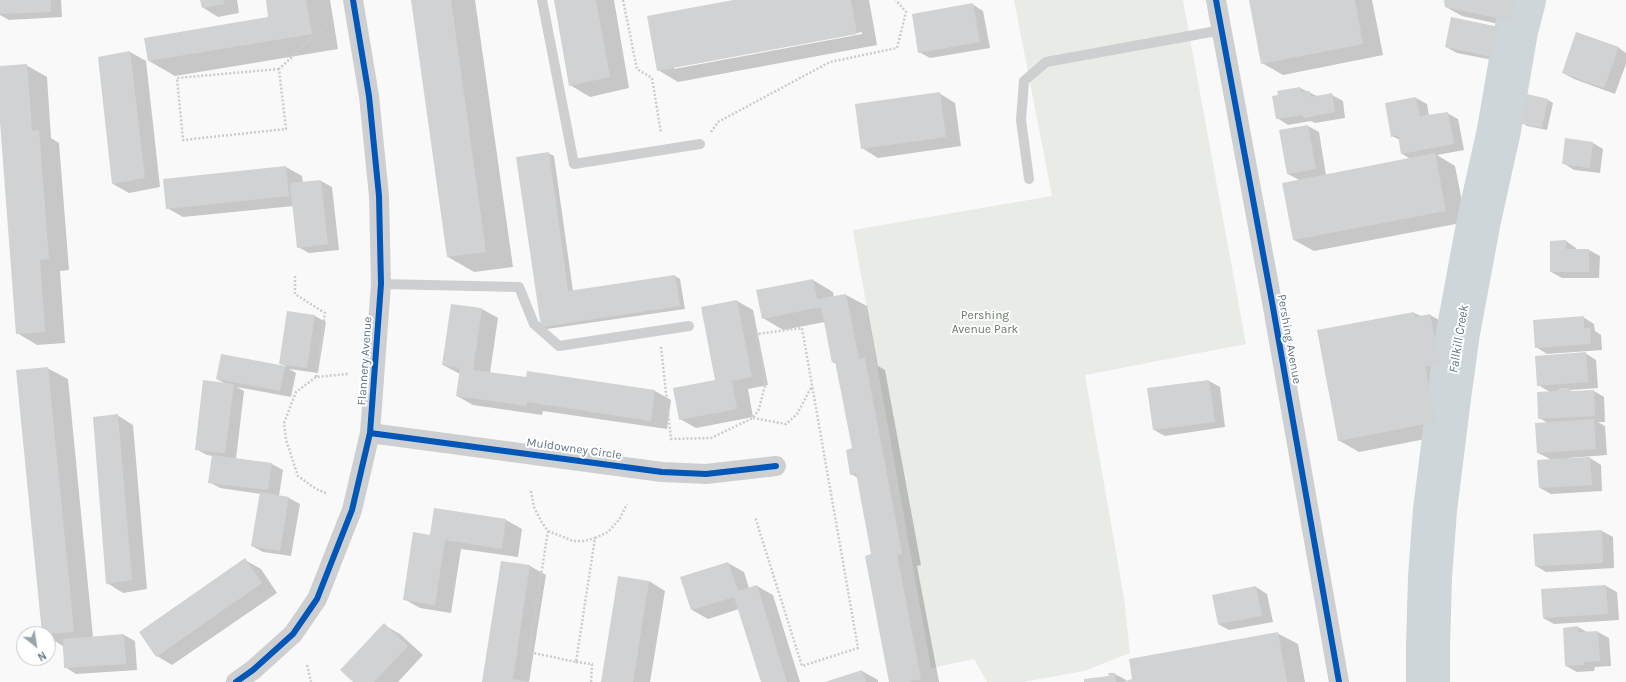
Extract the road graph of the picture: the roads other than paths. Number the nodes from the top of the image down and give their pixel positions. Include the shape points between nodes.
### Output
1 (353, 0) edge
2 (542, 0) edge
3 (1216, 0) edge
4 (1222, 30) junction
5 (700, 144) road end
6 (1029, 178) dead end
7 (381, 284) junction
8 (689, 326) dead end
9 (370, 433) junction
10 (776, 466) dead end
11 (236, 682) edge
12 (1339, 682) edge

1 - 7 street, Flannery Avenue via 371,112 379,196
2 - 5 lane via 574,164
3 - 4 street, Pershing Avenue
4 - 6 lane via 1046,62 1024,81 1021,120
4 - 12 street, Pershing Avenue
7 - 8 lane via 518,287 534,324 559,346
7 - 9 street, Flannery Avenue
9 - 10 street, Muldowney Circle via 662,472 706,474
9 - 11 street, Flannery Avenue via 352,510 317,600 293,634

